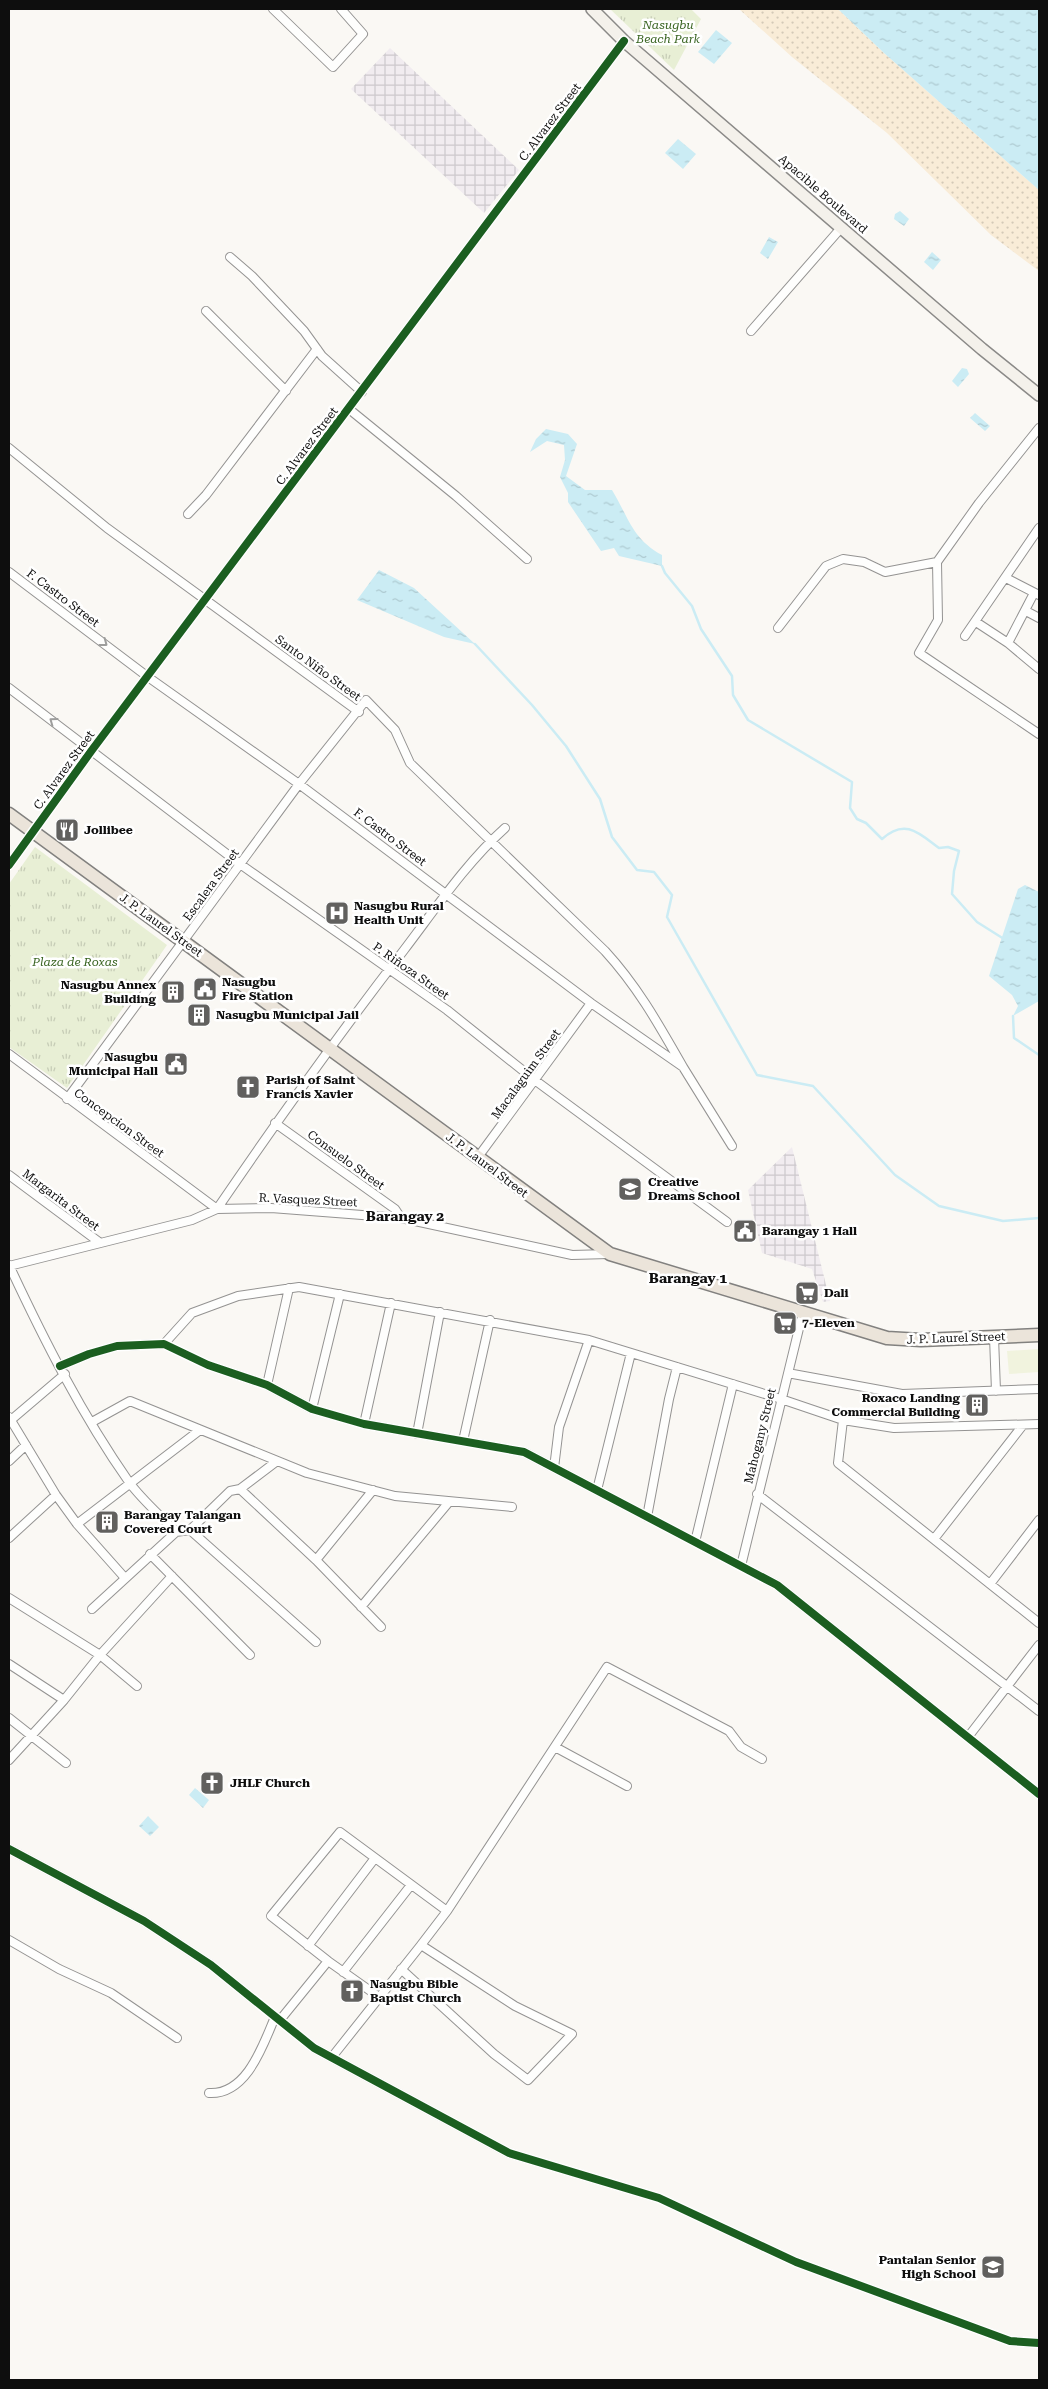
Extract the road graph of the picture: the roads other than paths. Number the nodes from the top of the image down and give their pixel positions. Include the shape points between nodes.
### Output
1 (273, 9) edge
2 (341, 9) edge
3 (592, 9) edge
4 (624, 41) junction
5 (842, 228) junction
6 (230, 257) dead end
7 (206, 311) dead end
8 (751, 331) dead end
9 (317, 349) junction
10 (286, 391) junction
11 (362, 392) junction
12 (1039, 395) edge
13 (349, 408) junction
14 (1039, 428) edge
15 (9, 448) edge
16 (188, 514) dead end
17 (1039, 528) edge
18 (1036, 539) edge
19 (527, 559) dead end
20 (937, 562) junction
21 (9, 572) edge
22 (1006, 578) junction
23 (1037, 594) edge
24 (204, 600) junction
25 (1026, 611) junction
26 (1039, 618) edge
27 (976, 622) junction
28 (778, 628) dead end
29 (965, 636) dead end
30 (1008, 643) junction
31 (1039, 669) edge
32 (148, 677) junction
33 (9, 688) edge
34 (359, 712) junction
35 (1039, 734) edge
36 (92, 750) junction
37 (299, 784) junction
38 (9, 814) edge
39 (506, 828) dead end
40 (33, 832) junction
41 (490, 841) junction
42 (240, 864) junction
43 (9, 865) edge
44 (447, 894) junction
45 (184, 942) junction
46 (388, 970) junction
47 (592, 1004) junction
48 (329, 1049) junction
49 (9, 1054) edge
50 (683, 1067) junction
51 (536, 1080) junction
52 (67, 1099) junction
53 (275, 1123) junction
54 (732, 1146) dead end
55 (478, 1158) junction
56 (9, 1175) edge
57 (217, 1209) junction
58 (401, 1218) junction
59 (727, 1222) dead end
60 (99, 1242) junction
61 (610, 1254) junction
62 (9, 1266) edge
63 (290, 1288) junction
64 (340, 1294) junction
65 (391, 1303) junction
66 (440, 1312) junction
67 (803, 1312) junction
68 (490, 1320) junction
69 (1039, 1335) edge
70 (994, 1337) junction
71 (588, 1340) junction
72 (164, 1344) junction
73 (631, 1353) junction
74 (60, 1366) junction
75 (678, 1367) junction
76 (65, 1374) junction
77 (793, 1374) dead end
78 (733, 1384) junction
79 (267, 1385) junction
80 (1039, 1389) edge
81 (996, 1391) junction
82 (781, 1399) junction
83 (312, 1409) junction
84 (10, 1419) edge
85 (843, 1420) junction
86 (92, 1422) junction
87 (364, 1424) junction
88 (1039, 1424) edge
89 (1022, 1425) junction
90 (200, 1430) junction
91 (417, 1434) junction
92 (463, 1442) junction
93 (26, 1445) junction
94 (9, 1461) edge
95 (277, 1461) junction
96 (554, 1468) junction
97 (130, 1484) junction
98 (240, 1489) junction
99 (373, 1490) junction
100 (597, 1490) junction
101 (757, 1494) junction
102 (56, 1495) junction
103 (449, 1502) junction
104 (512, 1507) dead end
105 (646, 1517) junction
106 (1039, 1520) edge
107 (77, 1524) junction
108 (190, 1530) junction
109 (176, 1532) junction
110 (9, 1538) edge
111 (934, 1539) junction
112 (695, 1542) junction
113 (150, 1554) junction
114 (316, 1560) junction
115 (741, 1566) junction
116 (172, 1576) junction
117 (125, 1578) junction
118 (990, 1584) junction
119 (9, 1598) edge
120 (361, 1607) junction
121 (92, 1609) dead end
122 (1039, 1623) edge
123 (382, 1627) dead end
124 (316, 1642) dead end
125 (1039, 1645) edge
126 (100, 1655) junction
127 (250, 1655) dead end
128 (9, 1664) edge
129 (137, 1686) dead end
130 (1008, 1687) junction
131 (64, 1700) junction
132 (1039, 1711) edge
133 (9, 1718) edge
134 (31, 1734) junction
135 (968, 1737) junction
136 (555, 1747) junction
137 (762, 1759) dead end
138 (9, 1760) edge
139 (66, 1764) dead end
140 (627, 1786) dead end
141 (1039, 1794) edge
142 (9, 1849) edge
143 (375, 1858) junction
144 (411, 1886) junction
145 (447, 1911) junction
146 (9, 1940) edge
147 (421, 1945) junction
148 (308, 1946) junction
149 (328, 1961) junction
150 (401, 1970) junction
151 (343, 1972) junction
152 (379, 1996) junction
153 (277, 2019) junction
154 (177, 2038) dead end
155 (332, 2057) junction
156 (209, 2093) dead end
157 (1039, 2344) edge

1 - 2 street via 333,66 363,34
3 - 4 street, Apacible Boulevard
4 - 5 street, Apacible Boulevard
4 - 11 street, C. Alvarez Street
5 - 8 street
5 - 12 street, Apacible Boulevard
6 - 9 street via 304,330
7 - 10 street
9 - 10 street
9 - 11 street
10 - 16 street
11 - 13 street, C. Alvarez Street
13 - 19 street
13 - 24 street, C. Alvarez Street
14 - 20 street
15 - 24 street, Santo Niño Street via 107,528
17 - 18 street
18 - 22 street
20 - 28 street via 885,572 864,562 843,559 826,566
20 - 35 street via 938,620 919,653
21 -> 32 street, F. Castro Street
22 - 23 street
22 - 27 street
23 - 25 street
24 - 32 street, C. Alvarez Street
24 - 34 street, Santo Niño Street
25 - 26 street
25 - 30 street
27 - 29 street
27 - 30 street
30 - 31 street
32 - 36 street, C. Alvarez Street
32 - 37 street, F. Castro Street
36 -> 33 street, P. Riñoza Street
34 - 37 street, Escalera Street
34 - 41 street, Santo Niño Street via 366,700 396,730 410,763
36 - 40 street, C. Alvarez Street
36 - 42 street, P. Riñoza Street
37 - 42 street, Escalera Street
37 - 44 street, F. Castro Street
38 - 40 main road, J. P. Laurel Street
39 - 41 street
40 - 43 street, C. Alvarez Street
40 - 45 main road, J. P. Laurel Street
41 - 44 street
41 - 50 street, Santo Niño Street via 627,976
42 - 45 street, Escalera Street
42 - 46 street, P. Riñoza Street
44 - 46 street
44 - 47 street, F. Castro Street
45 - 48 main road, J. P. Laurel Street
45 - 52 street, Escalera Street
46 - 48 street
46 - 51 street, P. Riñoza Street via 447,1010
47 - 50 street, F. Castro Street
47 - 51 street, Macalaguim Street
48 - 53 street
48 - 55 main road, J. P. Laurel Street
49 - 52 street, Concepcion Street
50 - 54 street, F. Castro Street
51 - 55 street, Macalaguim Street
51 - 59 street, P. Riñoza Street
52 - 57 street, Concepcion Street
53 - 57 street
53 - 58 street, Consuelo Street via 395,1209
55 - 61 main road, J. P. Laurel Street
56 - 60 street, Margarita Street
57 - 58 street, R. Vasquez Street via 270,1208
57 - 60 street, R. Vasquez Street via 192,1220
58 - 61 street, R. Vasquez Street via 572,1255
60 - 62 street, R. Vasquez Street
61 - 67 main road, J. P. Laurel Street
62 - 74 street
63 - 64 street
63 - 72 street via 238,1296 192,1312
63 - 79 street
64 - 65 street
64 - 83 street
65 - 66 street
65 - 87 street
66 - 68 street
66 - 91 street
67 - 70 main road, J. P. Laurel Street via 901,1340
67 - 82 street, Mahogany Street
68 - 71 street
68 - 92 street
69 - 70 main road, J. P. Laurel Street
70 - 81 street
71 - 73 street
71 - 96 street via 558,1427
72 - 74 street via 117,1346
72 - 79 street via 208,1365
73 - 75 street
73 - 100 street
74 - 76 street
75 - 78 street
75 - 105 street via 668,1399
76 - 84 street
76 - 86 street
77 - 81 street via 902,1394
78 - 82 street
78 - 112 street
79 - 83 street
80 - 81 street
82 - 85 street
82 - 101 street, Mahogany Street
83 - 87 street
84 - 93 street
85 - 89 street via 894,1428
85 - 111 street via 838,1463
86 - 90 street via 130,1401
86 - 97 street
87 - 91 street
88 - 89 street
89 - 111 street
90 - 95 street
90 - 97 street
91 - 92 street
92 - 96 street via 524,1452
93 - 94 street
93 - 102 street
95 - 98 street
95 - 99 street via 307,1473
96 - 100 street
97 - 107 street
97 - 109 street
98 - 108 street via 230,1491
98 - 114 street
99 - 103 street
99 - 114 street
100 - 105 street
101 - 115 street, Mahogany Street
101 - 130 street
102 - 107 street
102 - 110 street
103 - 104 street
103 - 120 street
105 - 112 street
106 - 118 street
107 - 117 street
108 - 109 street
108 - 124 street
109 - 113 street
111 - 118 street
112 - 115 street
113 - 116 street
113 - 117 street
114 - 120 street
115 - 135 street via 777,1585
116 - 126 street
116 - 127 street
117 - 121 street
118 - 122 street
119 - 126 street
120 - 123 street
125 - 130 street
126 - 129 street
126 - 131 street
128 - 131 street
130 - 132 street
130 - 135 street
131 - 134 street
133 - 134 street
134 - 138 street
134 - 139 street
135 - 141 street
136 - 137 street via 608,1667 728,1731 741,1747
136 - 140 street
136 - 145 street
142 - 153 street via 144,1921 211,1965
143 - 144 street
143 - 148 street
143 - 148 street via 340,1832 271,1916
144 - 145 street
144 - 151 street
145 - 147 street
146 - 154 street via 111,1993
147 - 150 street
147 - 150 street via 514,2006 572,2034 528,2080 494,2054
148 - 149 street
149 - 151 street
149 - 153 street
150 - 152 street
151 - 152 street
152 - 155 street
153 - 155 street via 314,2048
153 - 156 street via 257,2061 242,2079 218,2094
155 - 157 street via 509,2153 659,2198 796,2262 1010,2341

